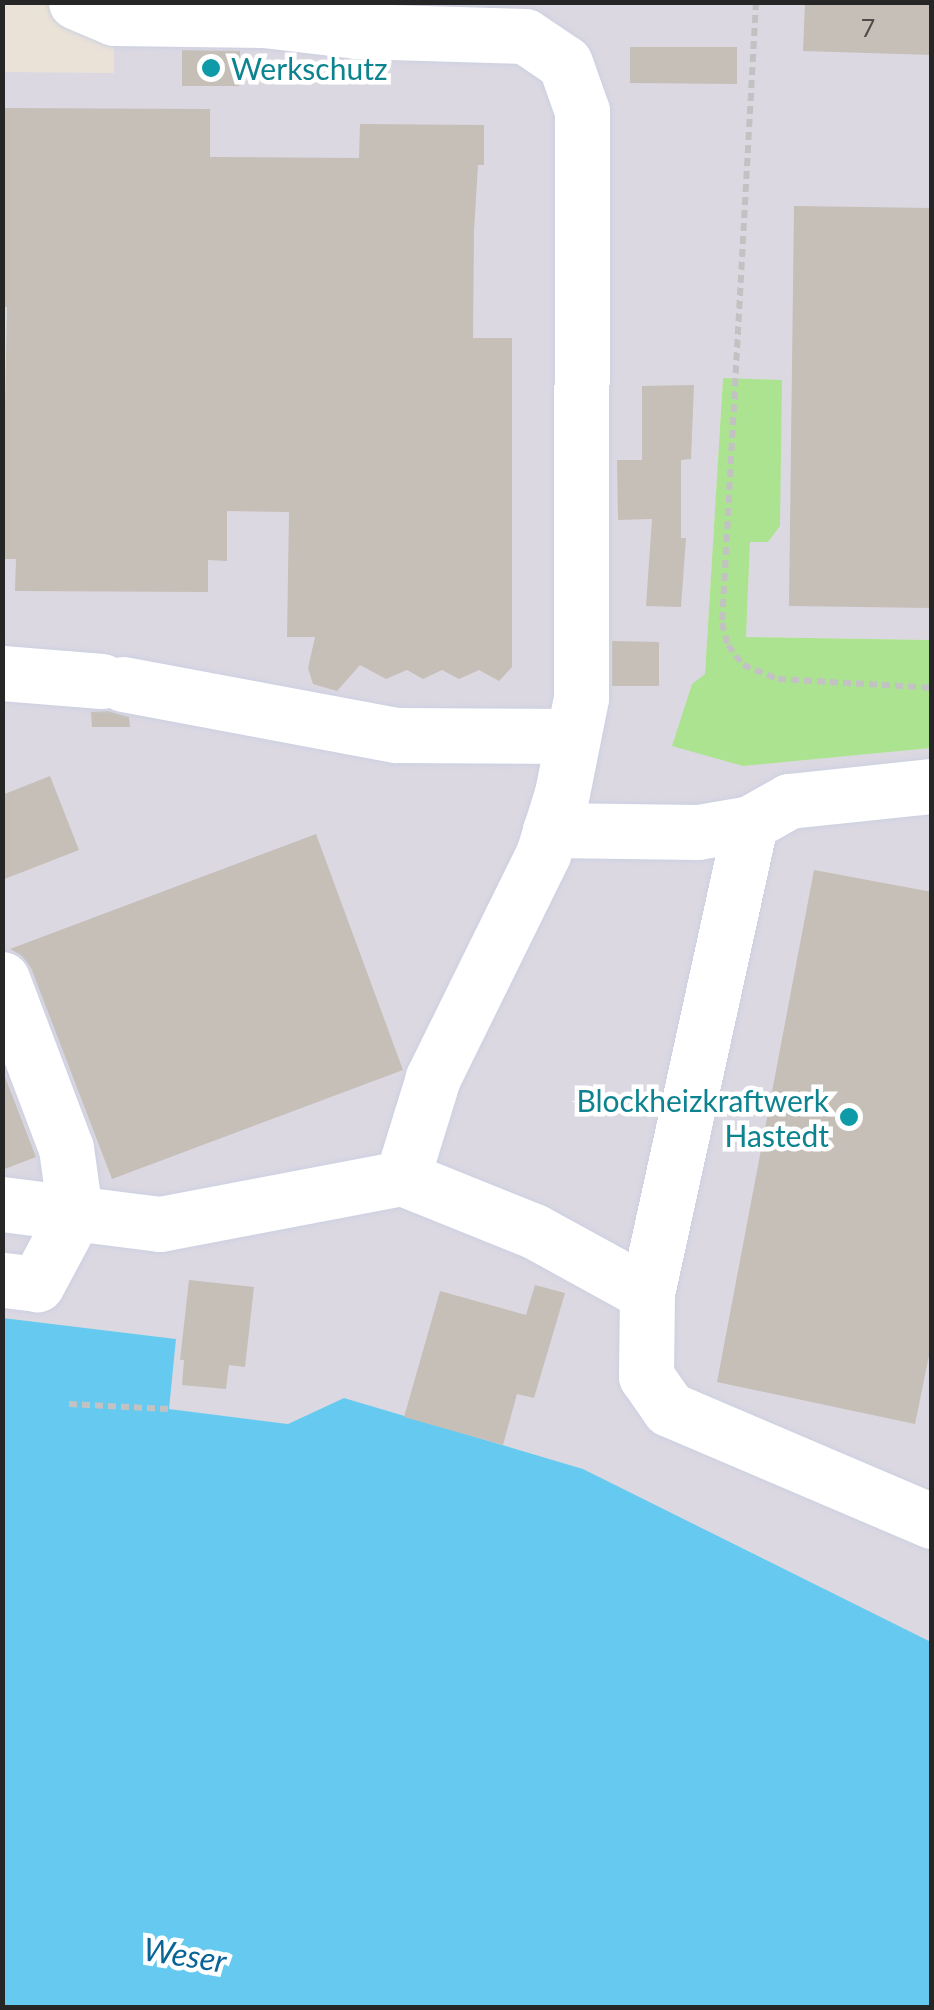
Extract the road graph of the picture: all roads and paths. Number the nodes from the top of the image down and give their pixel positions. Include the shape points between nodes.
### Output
1 (76, 2) edge
2 (756, 2) edge
3 (2, 673) edge
4 (932, 688) edge
5 (574, 736) junction
6 (932, 786) edge
7 (750, 822) junction
8 (550, 830) junction
9 (2, 979) edge
10 (402, 1178) junction
11 (2, 1204) edge
12 (75, 1213) junction
13 (2, 1280) edge
14 (647, 1293) junction
15 (69, 1404) dead end
16 (168, 1409) dead end
17 (932, 1521) edge

1 - 5 lane via 114,18 525,36 564,63 582,111 581,698
2 - 4 path via 722,623 743,665 778,679
3 - 5 lane via 112,682 396,735
5 - 8 lane
6 - 7 lane via 789,801
7 - 8 lane via 698,832
7 - 14 lane
8 - 10 lane via 433,1078
9 - 12 lane via 66,1148
10 - 12 lane via 160,1224
10 - 14 lane via 534,1231
11 - 12 lane
12 - 13 lane via 37,1284
14 - 17 lane via 646,1376 669,1408
15 - 16 path

